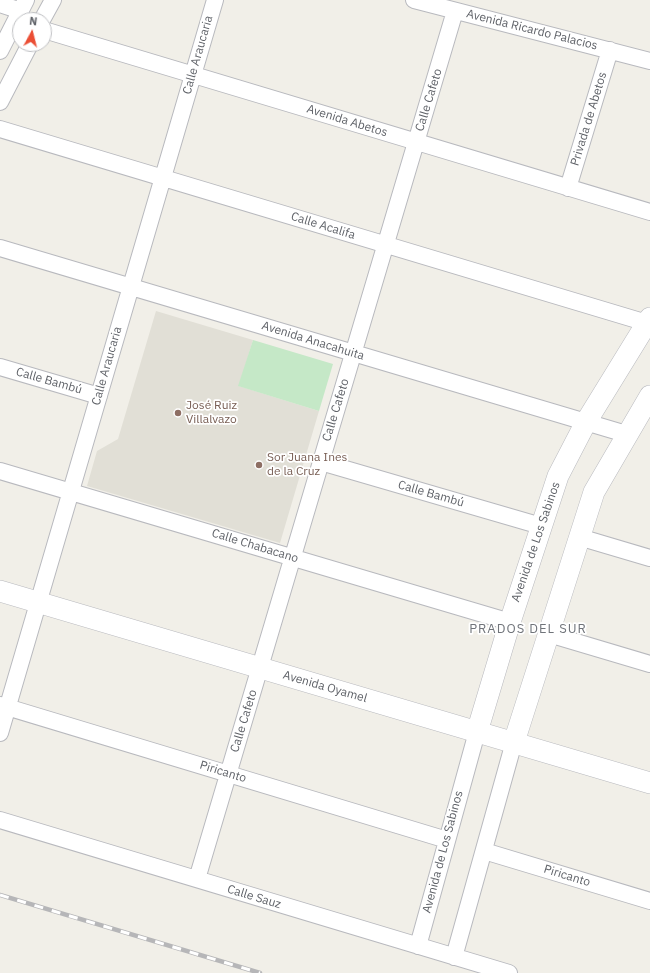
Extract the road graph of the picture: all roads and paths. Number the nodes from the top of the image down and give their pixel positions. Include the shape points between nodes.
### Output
1 (53, 0) edge
2 (215, 0) edge
3 (414, 0) edge
4 (0, 4) edge
5 (24, 5) edge
6 (455, 11) junction
7 (46, 12) edge
8 (52, 32) edge
9 (610, 50) junction
10 (0, 51) edge
11 (26, 52) edge
12 (650, 61) edge
13 (193, 75) junction
14 (0, 102) edge
15 (0, 130) edge
16 (416, 142) junction
17 (162, 178) junction
18 (568, 188) junction
19 (650, 212) edge
20 (386, 245) junction
21 (0, 248) edge
22 (130, 287) junction
23 (648, 320) edge
24 (353, 353) junction
25 (0, 367) edge
26 (99, 396) junction
27 (650, 396) edge
28 (586, 422) junction
29 (626, 434) junction
30 (321, 462) junction
31 (0, 470) edge
32 (70, 492) junction
33 (541, 526) junction
34 (579, 537) junction
35 (292, 557) junction
36 (650, 558) edge
37 (0, 591) edge
38 (38, 602) junction
39 (510, 622) junction
40 (548, 634) junction
41 (650, 664) edge
42 (260, 668) junction
43 (4, 706) edge
44 (477, 732) junction
45 (0, 733) edge
46 (514, 742) junction
47 (228, 774) junction
48 (650, 783) edge
49 (0, 820) edge
50 (447, 840) junction
51 (484, 851) junction
52 (197, 879) junction
53 (650, 901) edge
54 (418, 946) junction
55 (454, 957) junction
56 (509, 973) edge

1 - 7 street
2 - 13 street, Calle Araucaria
3 - 6 street, Avenida Ricardo Palacios
4 - 5 street
5 - 10 street
6 - 9 street, Avenida Ricardo Palacios
6 - 16 street, Calle Cafeto
8 - 13 street, Avenida Abetos
9 - 12 street, Avenida Ricardo Palacios
9 - 18 street, Privada de Abetos
11 - 14 street
13 - 16 street, Avenida Abetos
13 - 17 street, Calle Araucaria
15 - 17 street, Calle Acalifa
16 - 18 street, Avenida Abetos
16 - 20 street, Calle Cafeto
17 - 20 street, Calle Acalifa
17 - 22 street, Calle Araucaria
18 - 19 street, Avenida Abetos
20 - 23 street, Calle Acalifa
20 - 24 street, Calle Cafeto
21 - 22 street, Avenida Anacahuita
22 - 24 street, Avenida Anacahuita
22 - 26 street, Calle Araucaria
23 - 28 street, Avenida de Los Sabinos
24 - 28 street, Avenida Anacahuita
24 - 30 street, Calle Cafeto
25 - 26 street, Calle Bambú
26 - 32 street, Calle Araucaria
27 - 29 street
28 - 29 street, Avenida Anacahuita
28 - 33 street, Avenida de Los Sabinos via 558,476
29 - 34 street via 594,492
30 - 33 street, Calle Bambú
30 - 35 street, Calle Cafeto
31 - 32 street, Calle Chabacano
32 - 35 street, Calle Chabacano
32 - 38 street, Calle Araucaria
33 - 39 street, Avenida de Los Sabinos
34 - 36 street
34 - 40 street
35 - 39 street, Calle Chabacano
35 - 42 street, Calle Cafeto
37 - 38 street, Avenida Oyamel
38 - 42 street, Avenida Oyamel
38 - 43 street, Calle Araucaria
39 - 44 street, Avenida de Los Sabinos
40 - 41 street
40 - 46 street
42 - 44 street, Avenida Oyamel
42 - 47 street, Calle Cafeto
43 - 45 street, Calle Araucaria
43 - 47 street, Piricanto
44 - 46 street, Avenida Oyamel
44 - 50 street, Avenida de Los Sabinos
46 - 48 street, Avenida Oyamel
46 - 51 street
47 - 50 street, Piricanto
47 - 52 street, Calle Cafeto
49 - 52 street, Calle Sauz
50 - 54 street, Avenida de Los Sabinos
51 - 53 street, Piricanto
51 - 55 street
52 - 54 street, Calle Sauz
54 - 55 street, Calle Sauz
55 - 56 street, Calle Sauz

